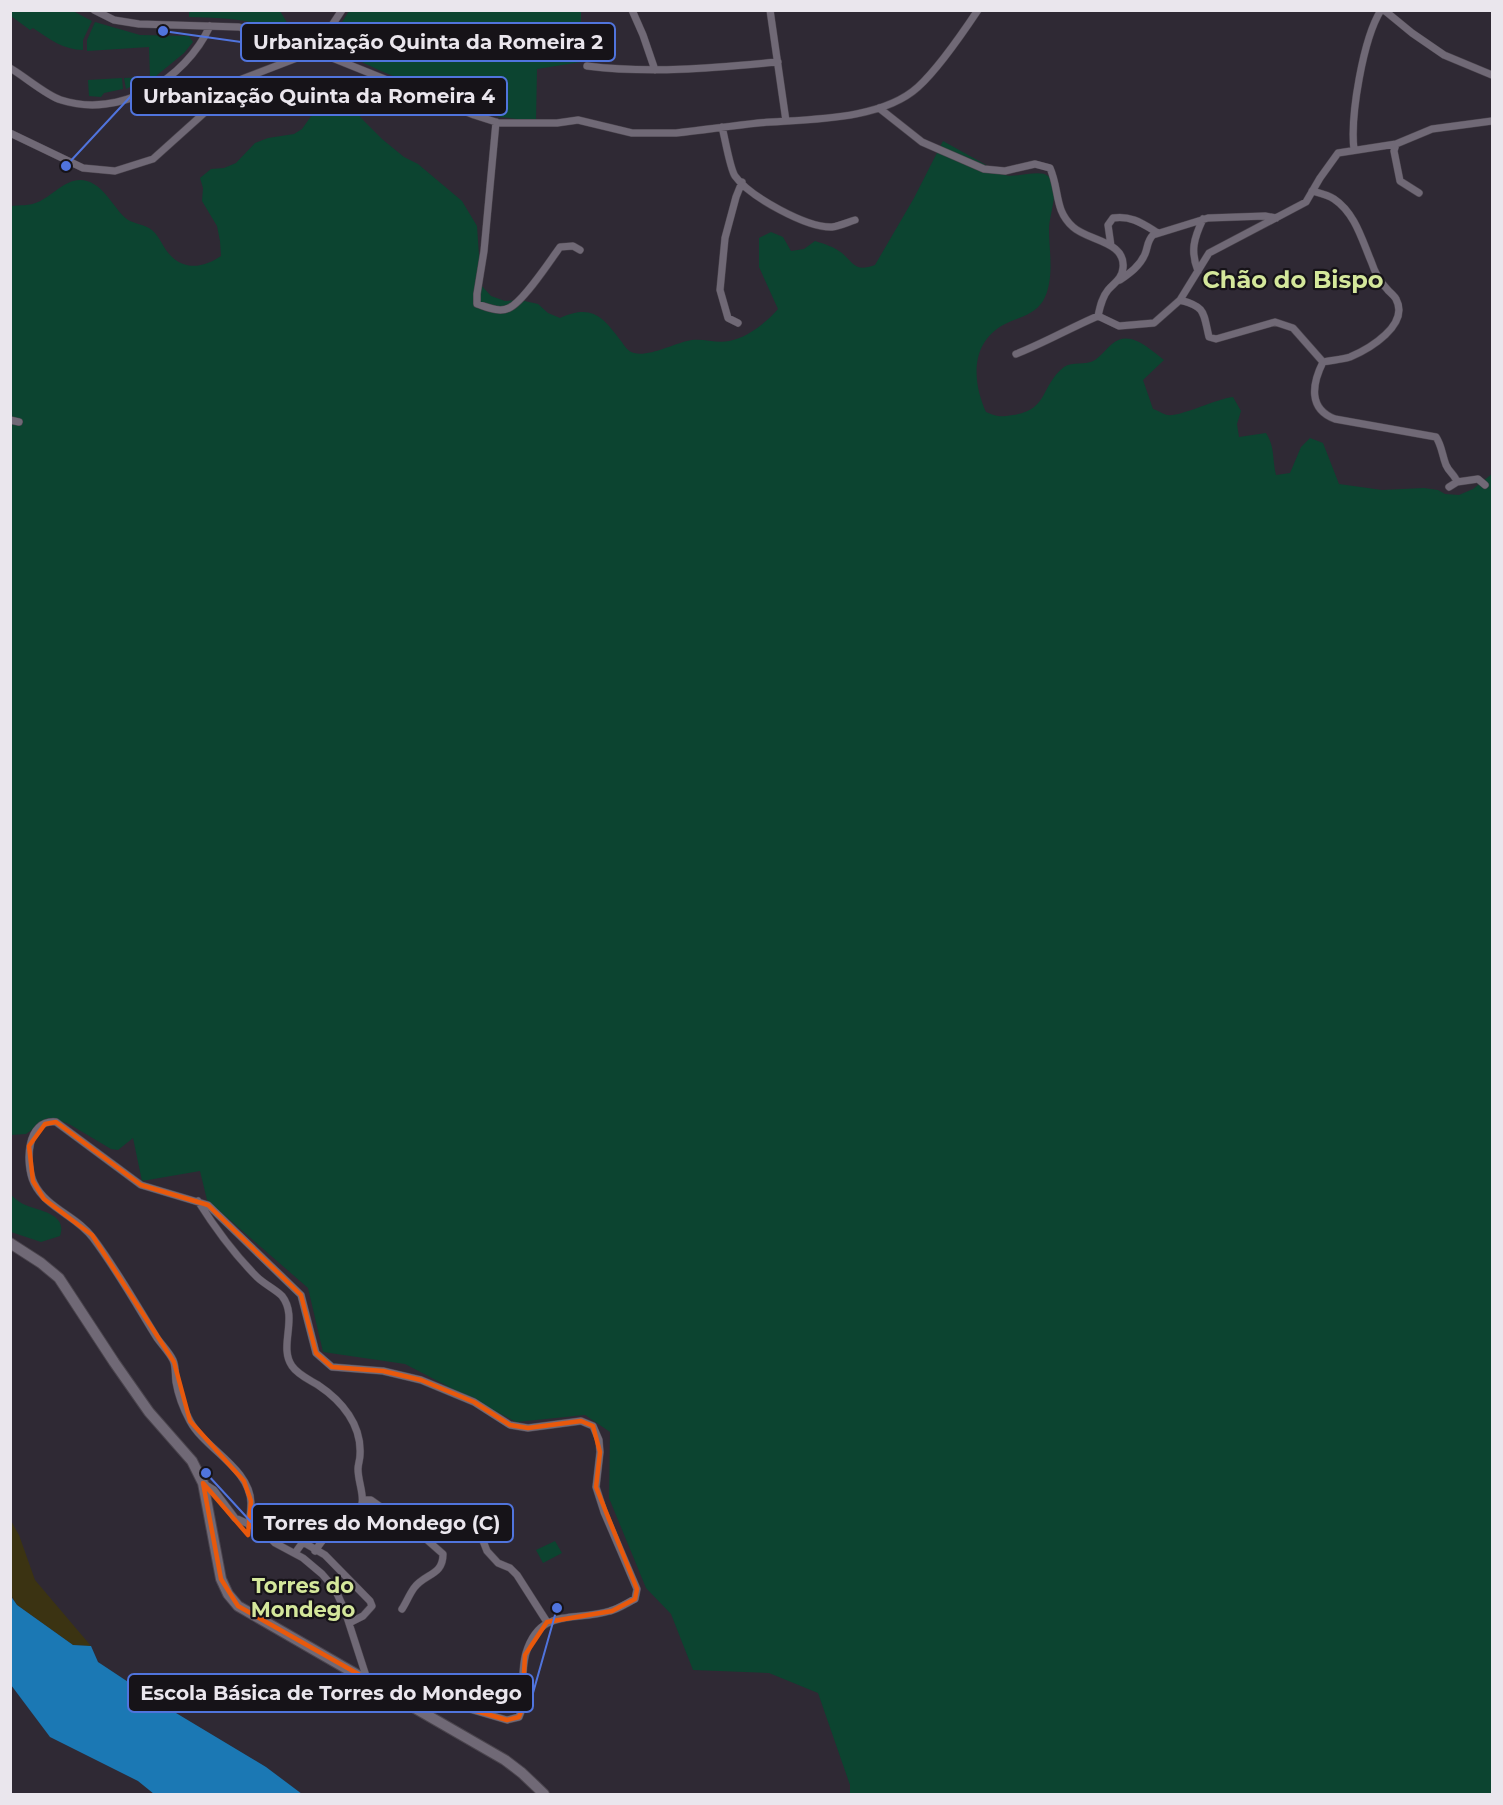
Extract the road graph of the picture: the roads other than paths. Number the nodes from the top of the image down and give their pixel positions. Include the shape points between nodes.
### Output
1 (94, 10) edge
2 (342, 10) edge
3 (632, 10) edge
4 (770, 10) edge
5 (978, 10) edge
6 (1383, 10) edge
7 (210, 26) junction
8 (315, 51) junction
9 (778, 62) junction
10 (587, 66) dead end
11 (10, 68) edge
12 (655, 70) junction
13 (1492, 75) edge
14 (879, 108) junction
15 (786, 121) junction
16 (496, 122) junction
17 (1492, 122) edge
18 (722, 127) junction
19 (10, 133) edge
20 (1396, 144) junction
21 (1354, 150) junction
22 (742, 182) junction
23 (1312, 192) junction
24 (1419, 193) dead end
25 (1275, 218) junction
26 (1203, 219) junction
27 (855, 220) dead end
28 (1158, 233) junction
29 (1111, 246) junction
30 (580, 250) dead end
31 (1198, 271) junction
32 (1118, 282) junction
33 (1180, 300) junction
34 (1098, 316) junction
35 (738, 323) dead end
36 (1016, 354) dead end
37 (1323, 362) junction
38 (10, 420) edge
39 (19, 422) dead end
40 (1456, 482) junction
41 (1485, 485) dead end
42 (1449, 487) dead end
43 (197, 1200) junction
44 (10, 1243) edge
45 (203, 1483) junction
46 (364, 1500) junction
47 (340, 1524) junction
48 (249, 1525) junction
49 (262, 1530) junction
50 (426, 1539) junction
51 (315, 1551) junction
52 (295, 1553) junction
53 (402, 1610) dead end
54 (547, 1622) junction
55 (349, 1623) junction
56 (367, 1680) junction
57 (544, 1794) edge

1 - 7 street via 114,20 139,24
2 - 8 street
3 - 12 street
4 - 9 street
5 - 14 street via 918,87
6 - 13 street via 1444,55
6 - 21 street via 1376,20 1358,87
7 - 8 street via 239,27
7 - 11 street via 190,58 155,87 126,101 84,104 60,100
8 - 16 street
8 - 19 street via 242,79 153,159 115,171 83,168
9 - 12 street
9 - 15 street
10 - 12 street
14 - 15 street
14 - 29 street via 922,142 984,169 1005,171 1035,164 1050,168 1060,212 1075,229
15 - 18 street
16 - 18 street via 578,120 651,134
16 - 30 street via 477,304 494,310 508,309 520,300 560,247
17 - 20 street via 1432,129
18 - 22 street via 734,176
20 - 21 street
20 - 24 street via 1400,181
21 - 23 street via 1338,153
22 - 27 street via 756,195 796,217 834,227
22 - 35 street via 725,237 720,290 728,318
23 - 25 street via 1306,202
23 - 37 street via 1334,198 1350,216 1399,310 1396,322 1376,343 1348,358
25 - 26 street
25 - 31 street via 1209,253
26 - 28 street
26 - 31 street via 1192,250
28 - 29 street via 1144,224 1113,218 1108,225
28 - 32 street via 1150,238 1135,268
29 - 32 street via 1123,262
31 - 33 street
32 - 34 street via 1108,290
33 - 34 street via 1154,322 1119,326
33 - 37 street via 1197,304 1202,310 1209,337 1216,339 1275,322 1293,328
34 - 36 street
37 - 40 street via 1315,385 1320,411 1335,418 1436,436
38 - 39 street
40 - 41 street via 1478,479
40 - 42 street
43 - 46 street via 248,1268 282,1296 291,1315 287,1350 291,1366 345,1409 359,1430 358,1468
43 - 48 street via 141,1185 56,1122 45,1124 31,1138 33,1181 44,1199 92,1235 174,1362 190,1421 208,1446 230,1463 244,1481 251,1501
43 - 54 street via 208,1205 301,1295 316,1353 332,1367 383,1371 421,1380 474,1402 510,1425 528,1428 581,1421 593,1426 600,1452 596,1487 637,1589 635,1599 612,1611
44 - 45 main road via 59,1278 149,1412 192,1461
45 - 48 street via 214,1490 235,1518
45 - 56 main road via 221,1579 228,1594 247,1612
46 - 47 street via 357,1516
46 - 50 street via 371,1500
47 - 49 street via 295,1507
47 - 51 street
48 - 49 street
49 - 52 street via 275,1543
50 - 53 street via 443,1554 443,1563 414,1589
50 - 54 street via 470,1520 476,1522 487,1551 518,1575
51 - 52 street via 303,1542
51 - 55 street via 325,1556 371,1603 369,1610
52 - 55 street via 332,1585
54 - 56 street via 533,1636 525,1655 519,1717 507,1720
55 - 56 street
56 - 57 main road via 505,1760

